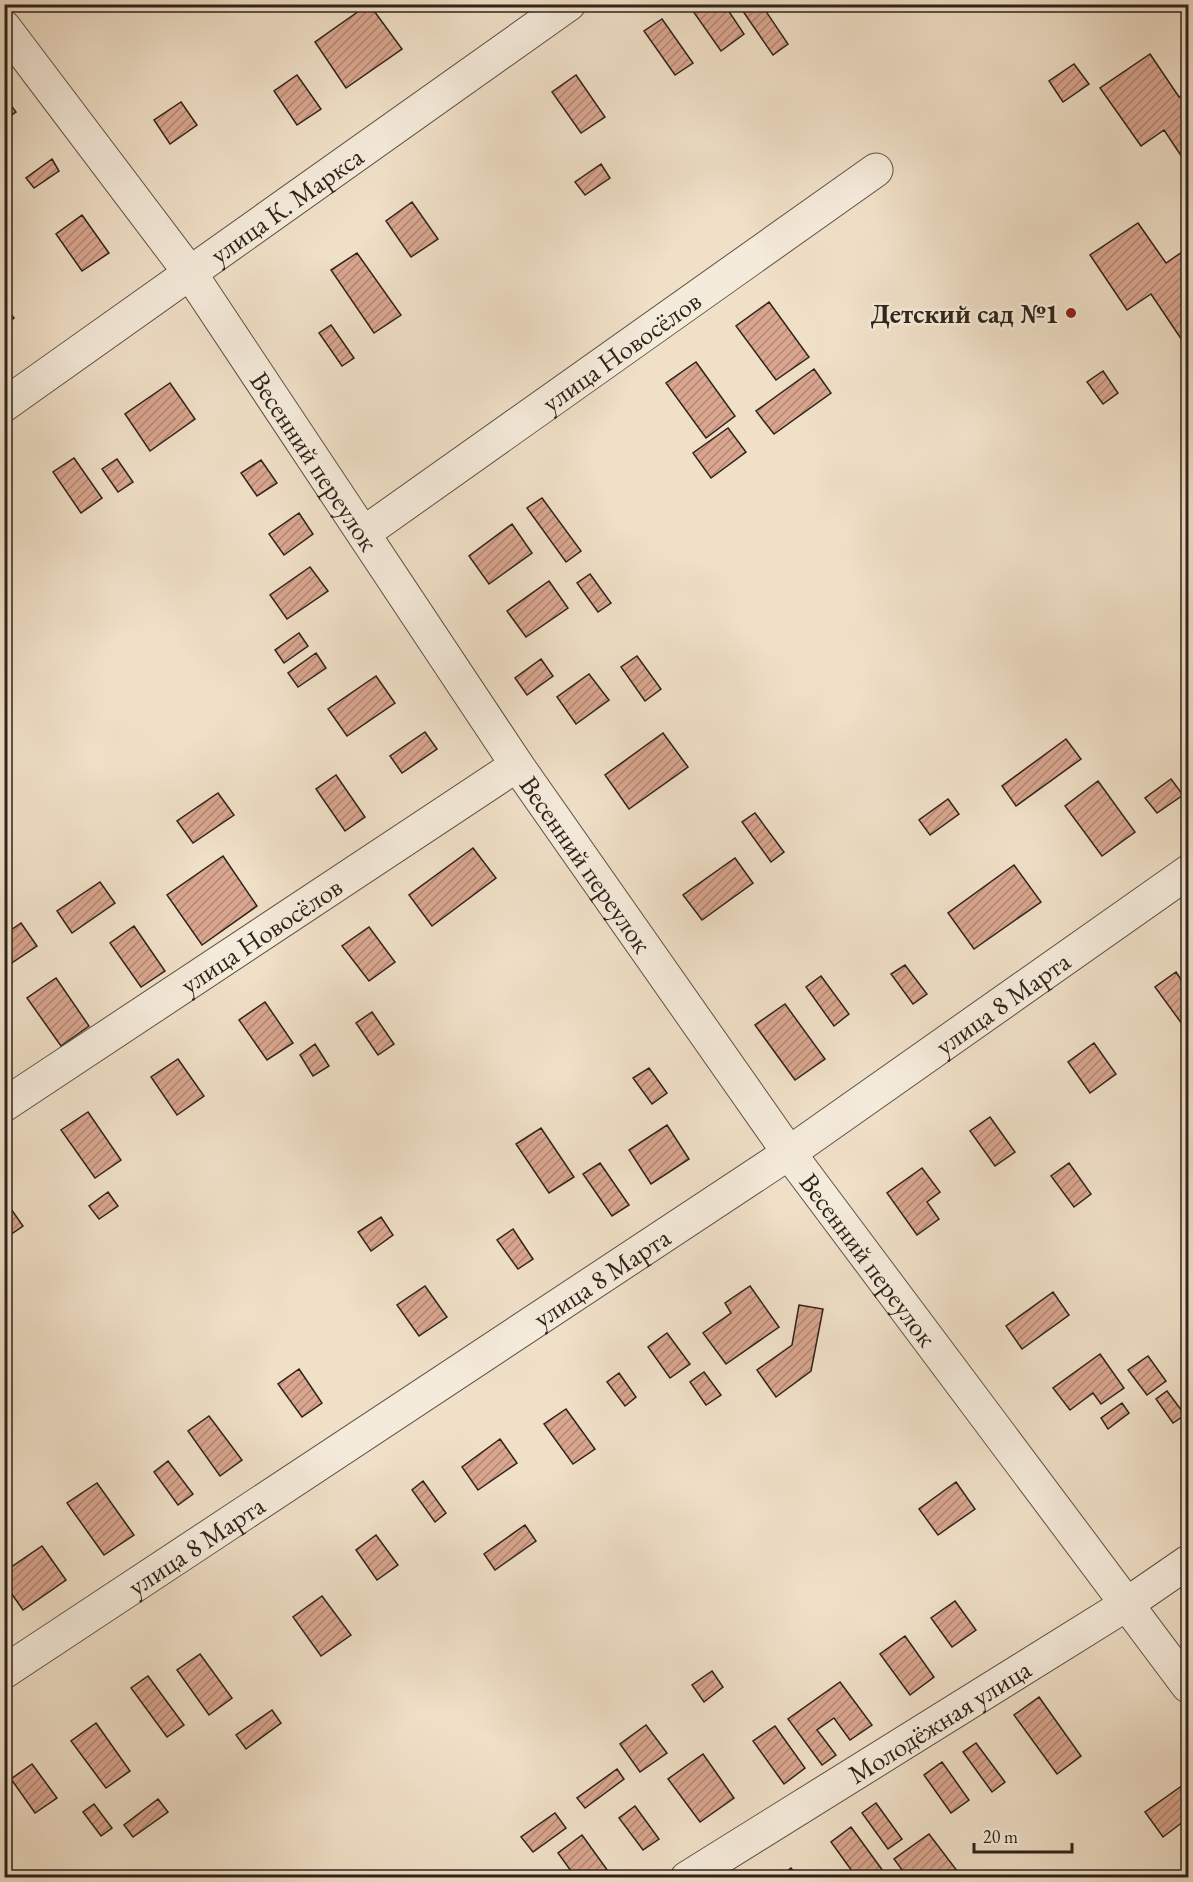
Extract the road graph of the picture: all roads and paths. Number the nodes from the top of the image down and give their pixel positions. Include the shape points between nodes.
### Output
1 (568, 4) edge
2 (4, 27) edge
3 (876, 170) dead end
4 (190, 273) junction
5 (4, 405) edge
6 (364, 532) junction
7 (517, 765) junction
8 (1188, 872) edge
9 (4, 1105) edge
10 (789, 1153) junction
11 (1188, 1562) edge
12 (1127, 1604) junction
13 (4, 1672) edge
14 (1188, 1686) edge
15 (687, 1878) edge

1 - 4 street, улица К. Маркса
2 - 4 street, Весенний переулок
3 - 6 street, улица Новосёлов
4 - 5 street, улица К. Маркса
4 - 6 street, Весенний переулок
6 - 7 street, Весенний переулок
7 - 9 street, улица Новосёлов
7 - 10 street, Весенний переулок
8 - 10 street, улица 8 Марта
10 - 12 street, Весенний переулок
10 - 13 street, улица 8 Марта
11 - 12 street, Молодёжная улица
12 - 14 street, Весенний переулок
12 - 15 street, Молодёжная улица

